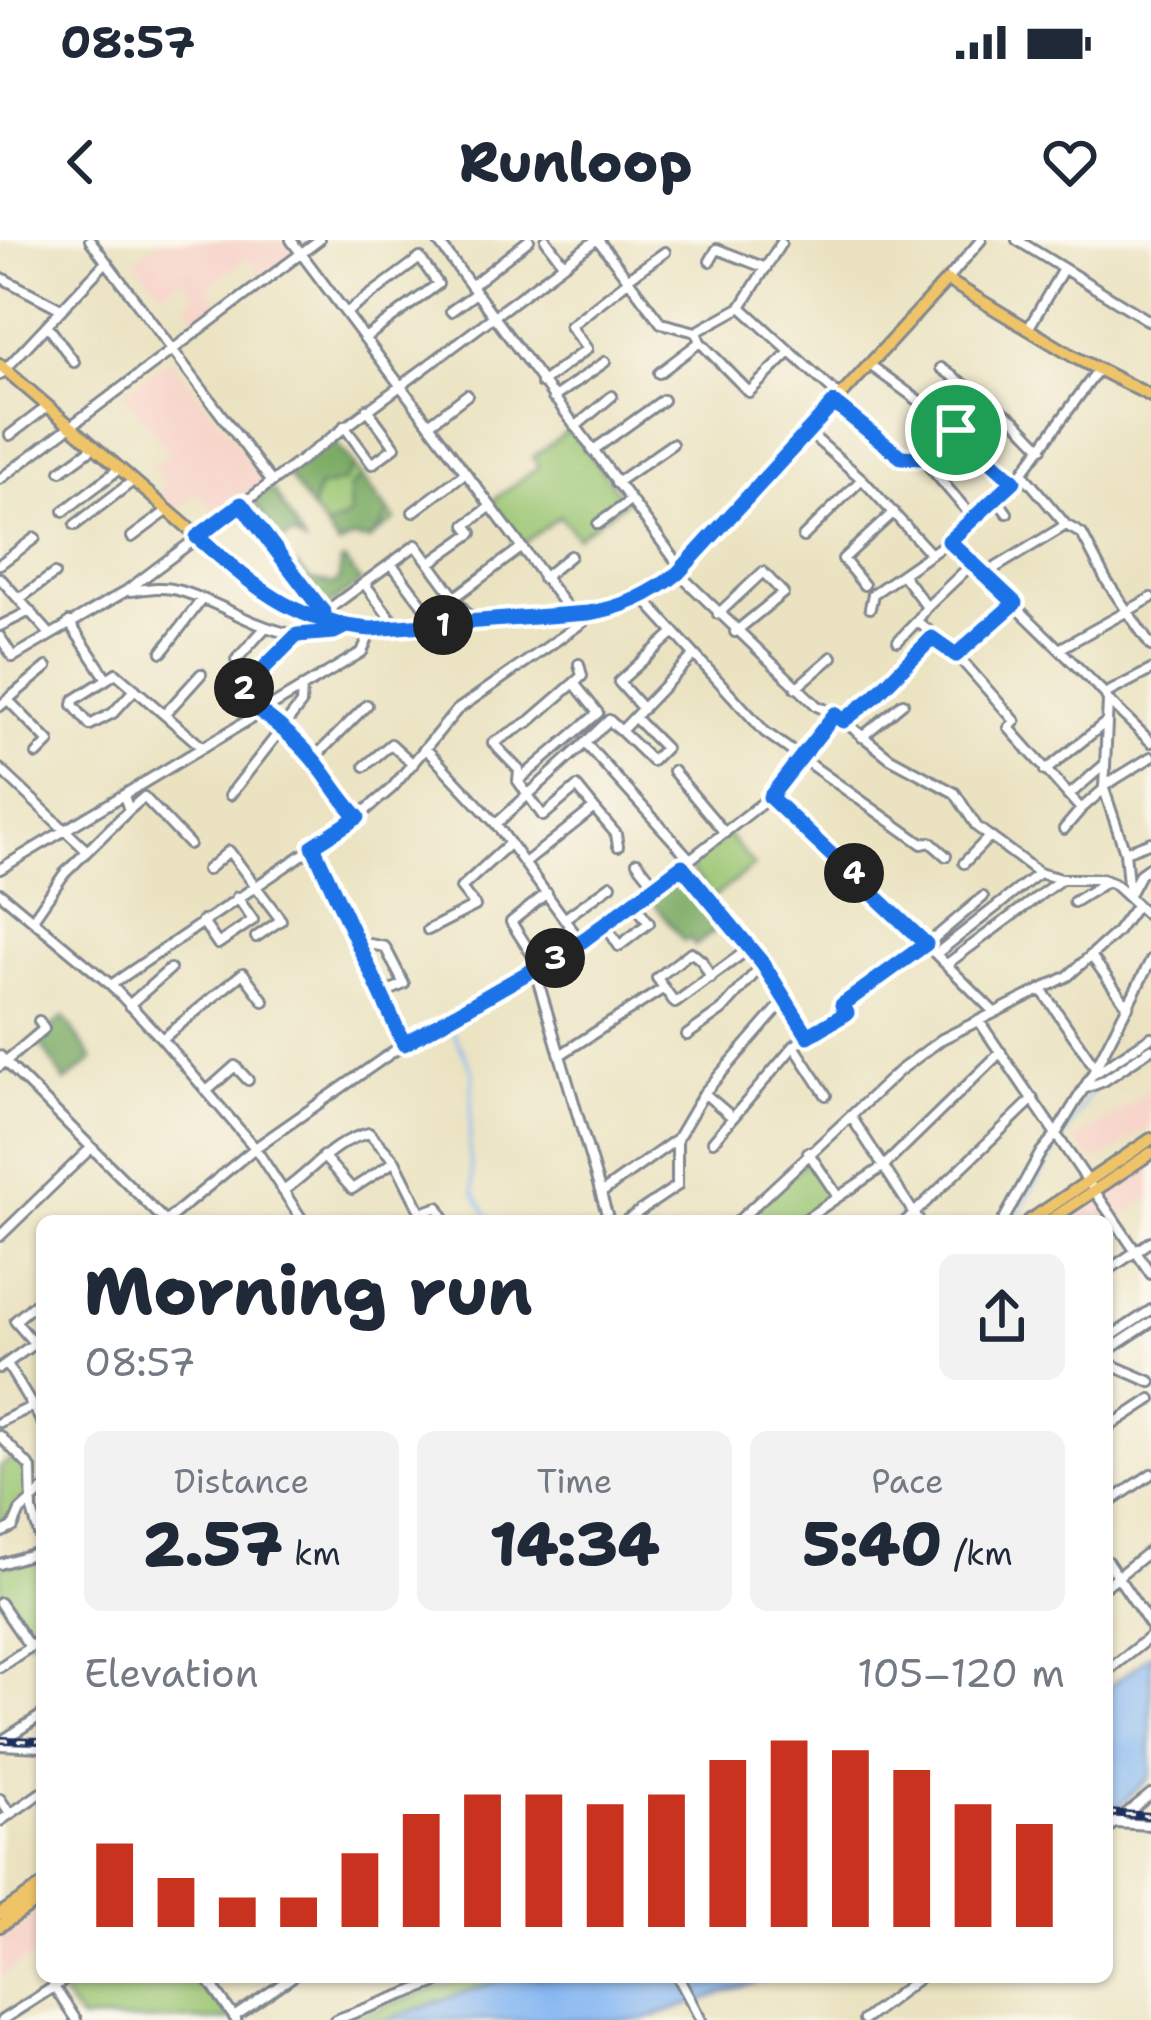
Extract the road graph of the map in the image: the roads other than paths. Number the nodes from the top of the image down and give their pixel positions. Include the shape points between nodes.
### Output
1 (90, 240) edge
2 (291, 240) edge
3 (319, 240) edge
4 (437, 240) edge
5 (529, 240) edge
6 (547, 240) edge
7 (597, 240) edge
8 (981, 240) edge
9 (1017, 240) edge
10 (781, 243) dead end
11 (664, 252) dead end
12 (301, 254) junction
13 (710, 261) dead end
14 (106, 262) junction
15 (563, 263) junction
16 (766, 268) junction
17 (1063, 269) junction
18 (0, 278) edge
19 (628, 280) junction
20 (947, 280) junction
21 (473, 290) junction
22 (741, 307) junction
23 (61, 309) junction
24 (451, 310) dead end
25 (346, 313) junction
26 (492, 316) junction
27 (1151, 322) edge
28 (47, 325) junction
29 (1028, 328) junction
30 (698, 337) junction
31 (364, 338) junction
32 (172, 350) junction
33 (790, 352) junction
34 (74, 362) dead end
35 (605, 362) dead end
36 (869, 365) junction
37 (940, 368) dead end
38 (2, 370) edge
39 (1097, 370) junction
40 (658, 373) dead end
41 (541, 383) junction
42 (400, 385) junction
43 (467, 395) dead end
44 (612, 396) dead end
45 (1151, 396) edge
46 (553, 398) junction
47 (662, 400) dead end
48 (837, 400) junction
49 (47, 406) junction
50 (367, 409) junction
51 (429, 424) junction
52 (344, 426) junction
53 (70, 427) junction
54 (575, 428) junction
55 (807, 430) junction
56 (956, 430) junction
57 (10, 435) dead end
58 (672, 444) dead end
59 (94, 448) junction
60 (1042, 448) junction
61 (592, 451) junction
62 (922, 458) junction
63 (118, 469) junction
64 (62, 471) dead end
65 (1022, 472) junction
66 (465, 473) junction
67 (862, 478) junction
68 (0, 479) edge
69 (271, 481) junction
70 (1014, 481) junction
71 (133, 482) junction
72 (616, 483) junction
73 (996, 498) junction
74 (630, 501) junction
75 (241, 504) junction
76 (490, 507) junction
77 (64, 511) dead end
78 (167, 511) junction
79 (413, 512) dead end
80 (894, 512) junction
81 (1007, 513) dead end
82 (974, 519) junction
83 (75, 524) dead end
84 (598, 524) dead end
85 (1066, 525) junction
86 (132, 536) dead end
87 (197, 537) junction
88 (803, 537) dead end
89 (35, 538) dead end
90 (949, 541) junction
91 (521, 548) junction
92 (931, 554) junction
93 (570, 556) dead end
94 (391, 563) junction
95 (430, 563) junction
96 (974, 563) junction
97 (0, 564) edge
98 (680, 571) junction
99 (54, 574) dead end
100 (902, 574) junction
101 (985, 574) junction
102 (0, 578) edge
103 (543, 578) junction
104 (364, 583) junction
105 (864, 584) dead end
106 (125, 591) junction
107 (455, 597) junction
108 (641, 597) junction
109 (1151, 598) edge
110 (19, 599) junction
111 (202, 599) junction
112 (1015, 603) junction
113 (928, 607) junction
114 (870, 608) dead end
115 (1127, 610) junction
116 (29, 611) junction
117 (571, 613) junction
118 (588, 613) junction
119 (718, 614) junction
120 (321, 615) junction
121 (917, 621) junction
122 (68, 622) junction
123 (473, 623) junction
124 (438, 625) junction
125 (0, 626) edge
126 (346, 626) junction
127 (266, 627) junction
128 (397, 627) junction
129 (371, 629) junction
130 (735, 632) junction
131 (49, 633) junction
132 (674, 633) junction
133 (297, 635) junction
134 (0, 637) edge
135 (932, 638) junction
136 (898, 641) dead end
137 (1151, 646) edge
138 (1061, 648) junction
139 (162, 652) dead end
140 (694, 655) junction
141 (956, 655) junction
142 (832, 657) dead end
143 (236, 660) dead end
144 (579, 664) dead end
145 (47, 667) dead end
146 (1151, 670) edge
147 (201, 674) dead end
148 (107, 679) junction
149 (574, 683) junction
150 (302, 687) junction
151 (796, 688) junction
152 (135, 689) junction
153 (1107, 697) junction
154 (4, 703) edge
155 (903, 703) dead end
156 (367, 705) dead end
157 (644, 709) junction
158 (261, 712) junction
159 (165, 714) junction
160 (839, 717) junction
161 (635, 718) junction
162 (1106, 722) junction
163 (283, 728) junction
164 (621, 731) junction
165 (862, 737) junction
166 (1151, 742) edge
167 (586, 743) junction
168 (202, 747) junction
169 (425, 748) junction
170 (37, 754) dead end
171 (802, 757) junction
172 (1151, 757) edge
173 (313, 759) junction
174 (413, 764) junction
175 (1105, 764) junction
176 (365, 766) dead end
177 (0, 769) edge
178 (673, 771) dead end
179 (1045, 771) junction
180 (518, 781) junction
181 (1104, 788) junction
182 (124, 795) junction
183 (230, 795) dead end
184 (527, 795) junction
185 (1068, 796) junction
186 (770, 797) junction
187 (594, 808) junction
188 (1082, 809) junction
189 (129, 810) junction
190 (358, 817) junction
191 (496, 824) junction
192 (1064, 829) dead end
193 (65, 830) junction
194 (724, 832) junction
195 (989, 837) junction
196 (1151, 842) edge
197 (510, 843) junction
198 (189, 844) dead end
199 (313, 846) junction
200 (617, 846) dead end
201 (86, 850) junction
202 (1125, 853) junction
203 (946, 856) dead end
204 (637, 862) dead end
205 (686, 862) junction
206 (525, 863) junction
207 (964, 863) dead end
208 (1151, 866) edge
209 (0, 869) edge
210 (207, 870) dead end
211 (1039, 873) junction
212 (1061, 879) junction
213 (1107, 881) junction
214 (254, 885) junction
215 (611, 885) dead end
216 (656, 886) junction
217 (0, 893) edge
218 (547, 893) junction
219 (1129, 896) junction
220 (237, 897) junction
221 (982, 897) dead end
222 (1074, 902) dead end
223 (634, 903) junction
224 (1136, 905) junction
225 (1151, 918) edge
226 (33, 919) junction
227 (564, 919) junction
228 (202, 921) junction
229 (605, 925) junction
230 (428, 931) dead end
231 (256, 937) dead end
232 (581, 942) junction
233 (926, 944) junction
234 (750, 947) junction
235 (360, 950) junction
236 (936, 954) junction
237 (1092, 957) junction
238 (1151, 960) edge
239 (763, 964) junction
240 (947, 964) junction
241 (170, 969) dead end
242 (538, 969) junction
243 (711, 978) junction
244 (111, 985) junction
245 (664, 988) junction
246 (1041, 989) junction
247 (380, 996) junction
248 (786, 999) junction
249 (264, 1001) dead end
250 (129, 1005) junction
251 (1128, 1007) junction
252 (994, 1012) junction
253 (979, 1021) junction
254 (39, 1022) dead end
255 (687, 1035) dead end
256 (808, 1036) junction
257 (1151, 1037) edge
258 (162, 1039) junction
259 (404, 1044) junction
260 (794, 1046) junction
261 (1151, 1049) edge
262 (1001, 1052) junction
263 (560, 1055) junction
264 (2, 1061) edge
265 (1094, 1071) junction
266 (248, 1080) dead end
267 (1084, 1089) junction
268 (208, 1090) junction
269 (704, 1093) junction
270 (826, 1095) dead end
271 (1033, 1099) junction
272 (731, 1116) junction
273 (852, 1118) junction
274 (1056, 1134) junction
275 (677, 1139) junction
276 (1151, 1139) edge
277 (712, 1141) dead end
278 (91, 1148) junction
279 (255, 1148) junction
280 (808, 1152) junction
281 (1151, 1153) edge
282 (323, 1156) junction
283 (395, 1161) junction
284 (884, 1166) junction
285 (1092, 1186) junction
286 (283, 1191) junction
287 (601, 1192) junction
288 (838, 1197) junction
289 (160, 1215) edge
290 (173, 1215) edge
291 (299, 1215) edge
292 (442, 1215) edge
293 (607, 1215) edge
294 (634, 1215) edge
295 (744, 1215) edge
296 (812, 1215) edge
297 (912, 1215) edge
298 (918, 1215) edge
299 (1006, 1215) edge
300 (1040, 1215) edge
301 (1056, 1215) edge
302 (1111, 1215) edge
303 (1113, 1218) edge
304 (0, 1236) edge
305 (1151, 1241) edge
306 (1136, 1252) junction
307 (1113, 1267) edge
308 (1151, 1274) edge
309 (36, 1303) edge
310 (1151, 1310) edge
311 (1150, 1325) edge
312 (1113, 1335) edge
313 (36, 1338) edge
314 (36, 1343) edge
315 (1113, 1347) edge
316 (4, 1366) edge
317 (1113, 1366) edge
318 (1151, 1382) edge
319 (1151, 1399) edge
320 (33, 1406) junction
321 (36, 1411) edge
322 (0, 1422) edge
323 (1113, 1424) edge
324 (0, 1436) edge
325 (1151, 1474) edge
326 (36, 1485) edge
327 (36, 1496) edge
328 (1113, 1500) edge
329 (0, 1533) edge
330 (36, 1550) edge
331 (1151, 1550) edge
332 (0, 1564) edge
333 (1113, 1570) edge
334 (1118, 1577) junction
335 (1113, 1581) edge
336 (0, 1603) edge
337 (1151, 1626) edge
338 (1151, 1636) edge
339 (36, 1643) edge
340 (30, 1647) junction
341 (1113, 1665) edge
342 (0, 1667) edge
343 (36, 1719) edge
344 (0, 1744) edge
345 (36, 1747) edge
346 (1151, 1794) edge
347 (36, 1796) edge
348 (0, 1798) edge
349 (10, 1814) junction
350 (0, 1820) edge
351 (1113, 1824) edge
352 (1151, 1825) edge
353 (1113, 1826) edge
354 (36, 1890) edge
355 (36, 1902) edge
356 (0, 1914) edge
357 (0, 1926) edge
358 (60, 1983) edge
359 (210, 1983) edge
360 (284, 1983) edge
361 (435, 1983) edge
362 (681, 1983) edge
363 (912, 1983) edge
364 (54, 1987) junction
365 (699, 2016) edge
366 (235, 2018) edge
367 (2, 2020) edge
368 (76, 2020) edge
369 (335, 2020) edge
370 (864, 2020) edge

1 - 14 street
2 - 12 street
3 - 12 street
4 - 21 street
5 - 21 street
6 - 15 street
7 - 15 street
7 - 19 street
8 - 20 street
9 - 17 street
10 - 16 street
11 - 19 street
12 - 25 street
12 - 32 street
13 - 16 street via 717,249
14 - 23 street
14 - 32 street
15 - 26 street
16 - 22 street
17 - 27 street
17 - 29 street
18 - 23 street
19 - 30 street via 661,323
19 - 41 street via 570,326 587,349
20 - 29 main road
20 - 36 main road
21 - 24 street
21 - 26 street
22 - 30 street
22 - 33 street
23 - 28 street
25 - 31 street
25 - 31 street via 420,258 438,284
26 - 41 street
26 - 42 street
28 - 34 street
28 - 38 street
29 - 39 main road
30 - 33 street via 749,392
30 - 40 street
31 - 42 street
32 - 53 street
32 - 69 street
33 - 48 street
35 - 46 street
36 - 48 main road
36 - 56 street
37 - 60 street
38 - 49 main road
39 - 45 main road
39 - 60 street
41 - 46 street
42 - 50 street
42 - 51 street
43 - 51 street
44 - 54 street
46 - 54 street
47 - 61 street
48 - 55 main road
48 - 62 street via 901,457
49 - 53 main road
49 - 57 street
50 - 52 street
50 - 52 street via 395,447 372,464
51 - 66 street
52 - 69 street
53 - 59 main road
53 - 68 street
54 - 61 street
55 - 67 street
55 - 98 main road
56 - 62 street
56 - 70 street
58 - 72 street
59 - 63 main road
59 - 64 street
60 - 65 street
61 - 72 street
62 - 82 street
63 - 71 main road
63 - 77 street
65 - 70 street
65 - 85 street
66 - 76 street
66 - 79 street
67 - 80 street
67 - 88 street
69 - 75 street
70 - 73 street
71 - 78 main road
71 - 83 street
72 - 74 street
73 - 81 street
73 - 82 street
74 - 84 street
74 - 98 street
75 - 87 street
75 - 120 street
76 - 91 street
76 - 95 street via 466,525 472,533
78 - 86 street
78 - 87 main road
80 - 92 street
80 - 105 street via 843,559
82 - 90 street
85 - 101 street
85 - 115 street via 1082,534
87 - 106 street
87 - 120 main road via 267,596
89 - 97 street
90 - 92 street
90 - 96 street
91 - 103 street
91 - 107 street
92 - 100 street
93 - 103 street
94 - 95 street via 416,545
94 - 104 street
94 - 124 street
95 - 107 street
96 - 101 street
96 - 113 street
98 - 108 main road
98 - 119 street
99 - 110 street
100 - 113 street
100 - 114 street via 872,594
101 - 112 street
102 - 110 street
103 - 117 street
104 - 120 street
104 - 128 street
106 - 111 street via 174,589
106 - 122 street
107 - 123 street
108 - 118 main road
108 - 132 street
109 - 115 street
110 - 116 street
111 - 127 street
111 - 139 street
112 - 138 street
112 - 141 street
113 - 121 street
115 - 137 street
115 - 138 street
116 - 125 street
116 - 131 street
117 - 118 main road
117 - 123 main road
118 - 169 street via 457,710
119 - 130 street
119 - 130 street via 763,572 783,593
120 - 126 main road
121 - 135 street
121 - 136 street
122 - 131 street
122 - 148 street
123 - 124 main road
124 - 128 main road
126 - 129 main road
126 - 133 street
127 - 133 street
127 - 143 street
128 - 129 main road
129 - 150 street via 362,652
130 - 151 street
131 - 134 street via 13,657
132 - 140 street
132 - 157 street via 620,682
133 - 158 street via 238,694
135 - 141 street
135 - 160 street via 874,697
138 - 153 street
140 - 157 street
140 - 171 street via 765,732
141 - 179 street via 1015,721 1009,728
142 - 151 street
144 - 149 street
145 - 154 street
146 - 153 street
147 - 159 street
148 - 152 street via 116,673
148 - 152 street via 74,700 90,725
149 - 180 street via 598,713
149 - 180 street via 493,743 518,770
150 - 158 street
150 - 163 street via 301,704
151 - 160 street
152 - 159 street
153 - 162 street
153 - 166 street
154 - 170 street via 49,742
155 - 165 street
156 - 173 street
157 - 161 street
158 - 163 street
158 - 168 street
159 - 168 street
160 - 165 street
160 - 171 street
161 - 164 street
161 - 164 street via 664,748 652,761
162 - 175 street
162 - 179 street
163 - 173 street
163 - 183 street
164 - 167 street via 609,720
165 - 195 street via 955,793
167 - 184 street
167 - 205 street
168 - 182 street
169 - 174 street
169 - 191 street
171 - 186 street
171 - 203 street
172 - 181 street
173 - 190 street
174 - 176 street via 391,744
174 - 190 street
175 - 181 street
175 - 185 street
177 - 193 street
178 - 194 street
179 - 185 street
180 - 184 street
181 - 188 street
181 - 202 street
182 - 189 street
182 - 193 street
184 - 187 street via 543,816 577,787
184 - 191 street
185 - 188 street
186 - 194 street
186 - 233 street
187 - 200 street
187 - 206 street
188 - 192 street
189 - 198 street via 144,797
189 - 201 street
190 - 199 street
191 - 197 street
193 - 201 street
193 - 209 street
194 - 205 street
195 - 207 street
195 - 211 street
196 - 202 street
197 - 206 street
197 - 230 street via 460,888 475,906
199 - 214 street
199 - 235 street
201 - 226 street
202 - 219 street
204 - 216 street
205 - 216 street
205 - 234 street
206 - 218 street
208 - 219 street
210 - 214 street via 229,851
211 - 212 street
211 - 236 street
212 - 213 street
212 - 240 street
213 - 219 street
213 - 222 street
214 - 220 street
214 - 231 street via 280,920
215 - 227 street
216 - 223 street
217 - 226 street
218 - 227 street
218 - 242 street via 512,922
219 - 224 street
220 - 228 street
220 - 228 street via 253,920 218,944
221 - 233 street
223 - 229 street
223 - 229 street via 649,923 620,946
224 - 225 street
224 - 237 street
226 - 244 street
227 - 232 street
228 - 244 street
229 - 232 street
232 - 242 street
233 - 236 street
233 - 256 street
234 - 239 street
234 - 243 street
235 - 247 street
235 - 247 street via 385,947 404,984
236 - 240 street
237 - 246 street
237 - 251 street
238 - 251 street
239 - 248 street
239 - 255 street
240 - 252 street
241 - 250 street
242 - 259 street
242 - 263 street
243 - 245 street via 675,1004
243 - 245 street via 691,952 656,978
244 - 250 street
245 - 263 street
246 - 252 street
246 - 265 street
247 - 259 street
248 - 256 street
248 - 269 street
249 - 258 street via 243,973
250 - 258 street
251 - 265 street
252 - 253 street
253 - 262 street
253 - 273 street via 899,1071
254 - 264 street via 44,1029
256 - 260 street
257 - 265 street
258 - 268 street
259 - 279 street
260 - 270 street
260 - 272 street
261 - 267 street
262 - 271 street
262 - 284 street
263 - 287 street
264 - 278 street
265 - 267 street
266 - 268 street via 235,1066
267 - 274 street
268 - 279 street
269 - 272 street
269 - 275 street
271 - 274 street
271 - 298 street
272 - 277 street
273 - 280 street
273 - 284 street
274 - 285 street
274 - 299 street
275 - 287 street
275 - 294 street via 677,1186
276 - 285 main road
278 - 289 street
278 - 304 street
279 - 286 street
279 - 290 street
280 - 288 street
280 - 295 street
281 - 285 main road
282 - 283 street via 369,1133
282 - 283 street via 352,1189
282 - 286 street
283 - 292 street via 421,1213 438,1207
284 - 288 street
284 - 297 street
285 - 300 main road
285 - 301 main road
285 - 302 street
286 - 291 street
287 - 293 street
288 - 296 street
303 - 306 street
305 - 306 street
306 - 307 street
306 - 308 street
309 - 313 street via 15,1321
310 - 312 street
311 - 315 street
314 - 316 street
316 - 320 street
317 - 318 street
319 - 323 street
320 - 321 street
320 - 322 street
324 - 326 street via 32,1468
325 - 328 street
327 - 329 street
330 - 332 street
331 - 334 street
333 - 334 street
334 - 335 street
334 - 337 street
336 - 340 street
338 - 341 street
339 - 340 street
340 - 342 street
343 - 344 street
344 - 345 street
346 - 351 street
347 - 349 street
348 - 349 street
349 - 350 street
352 - 353 street
354 - 356 main road
355 - 357 main road
358 - 364 street
359 - 366 street
360 - 366 street
361 - 369 street
362 - 365 street
363 - 370 street
364 - 367 street
364 - 368 street

